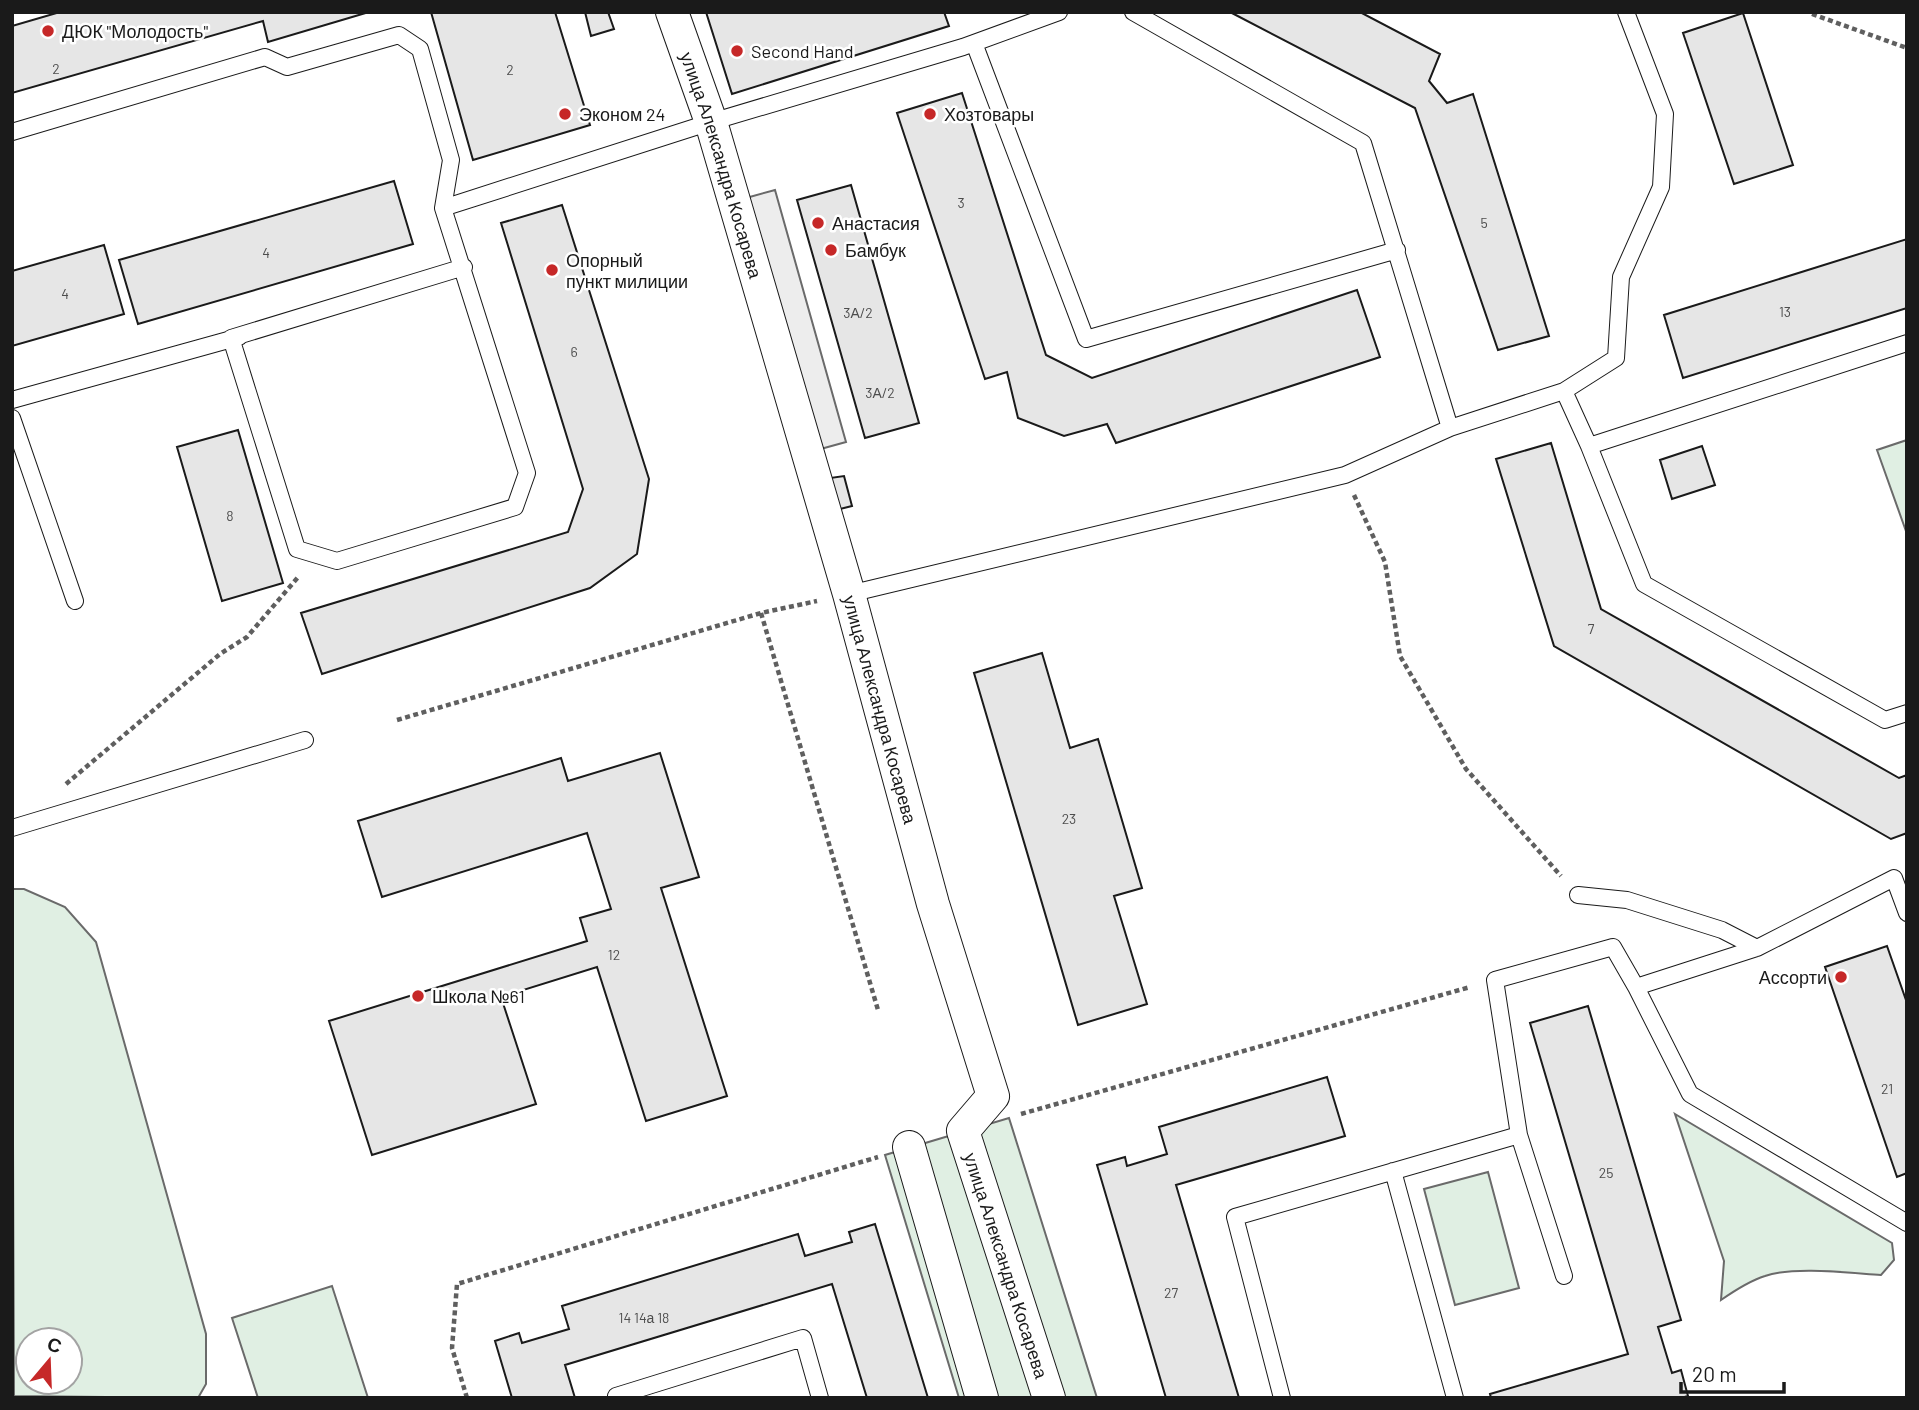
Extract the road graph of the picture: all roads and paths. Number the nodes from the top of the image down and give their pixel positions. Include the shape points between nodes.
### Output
1 (672, 12) edge
2 (1059, 12) edge
3 (1133, 12) edge
4 (1626, 12) edge
5 (1812, 14) dead end
6 (1027, 17) edge
7 (974, 43) junction
8 (1907, 48) edge
9 (711, 122) junction
10 (12, 132) edge
11 (443, 208) junction
12 (1397, 250) junction
13 (464, 267) junction
14 (237, 337) junction
15 (1907, 343) edge
16 (1564, 391) junction
17 (12, 400) edge
18 (12, 418) edge
19 (1450, 428) junction
20 (1589, 446) junction
21 (1345, 475) junction
22 (317, 555) junction
23 (849, 594) junction
24 (75, 601) dead end
25 (761, 613) junction
26 (1907, 712) edge
27 (397, 720) dead end
28 (305, 740) dead end
29 (39, 820) junction
30 (12, 828) edge
31 (1900, 876) edge
32 (1578, 895) joint
33 (1907, 913) edge
34 (1757, 948) junction
35 (1636, 987) junction
36 (878, 1010) dead end
37 (1519, 1135) junction
38 (909, 1147) dead end
39 (1393, 1171) junction
40 (1907, 1223) edge
41 (1564, 1276) dead end
42 (617, 1398) edge
43 (820, 1398) edge
44 (982, 1398) edge
45 (1049, 1398) edge
46 (1282, 1398) edge
47 (1455, 1398) edge

1 - 9 street, улица Александра Косарева
2 - 6 lane
3 - 12 lane via 1363,143
4 - 16 lane via 1665,114 1661,187 1621,277 1616,358
5 - 8 path
6 - 7 lane
7 - 9 lane
7 - 12 lane via 1086,339
9 - 11 lane
9 - 23 street, улица Александра Косарева
10 - 11 lane via 265,57 287,67 399,35 420,48 451,160
11 - 13 lane
12 - 19 lane
13 - 14 lane
13 - 22 lane via 527,473 515,507 337,562
14 - 17 lane
14 - 22 lane via 297,549
15 - 20 lane
16 - 19 lane
16 - 20 lane
18 - 24 lane
19 - 21 lane
20 - 26 lane via 1644,584 1885,720
21 - 23 lane
21 - 32 path via 1385,562 1400,656 1466,769
22 - 29 path via 247,637 220,654 52,795
23 - 25 path
23 - 45 street, улица Александра Косарева via 933,904 993,1096 963,1131
25 - 27 path
25 - 36 path
28 - 29 lane
29 - 30 lane
31 - 33 lane
31 - 34 lane
32 - 34 lane via 1628,900 1722,930
34 - 35 lane
35 - 37 lane via 1613,947 1495,980
35 - 40 lane via 1689,1094
37 - 39 lane
37 - 41 lane
38 - 44 street
39 - 46 lane via 1235,1217
39 - 47 lane
42 - 43 lane via 803,1338

